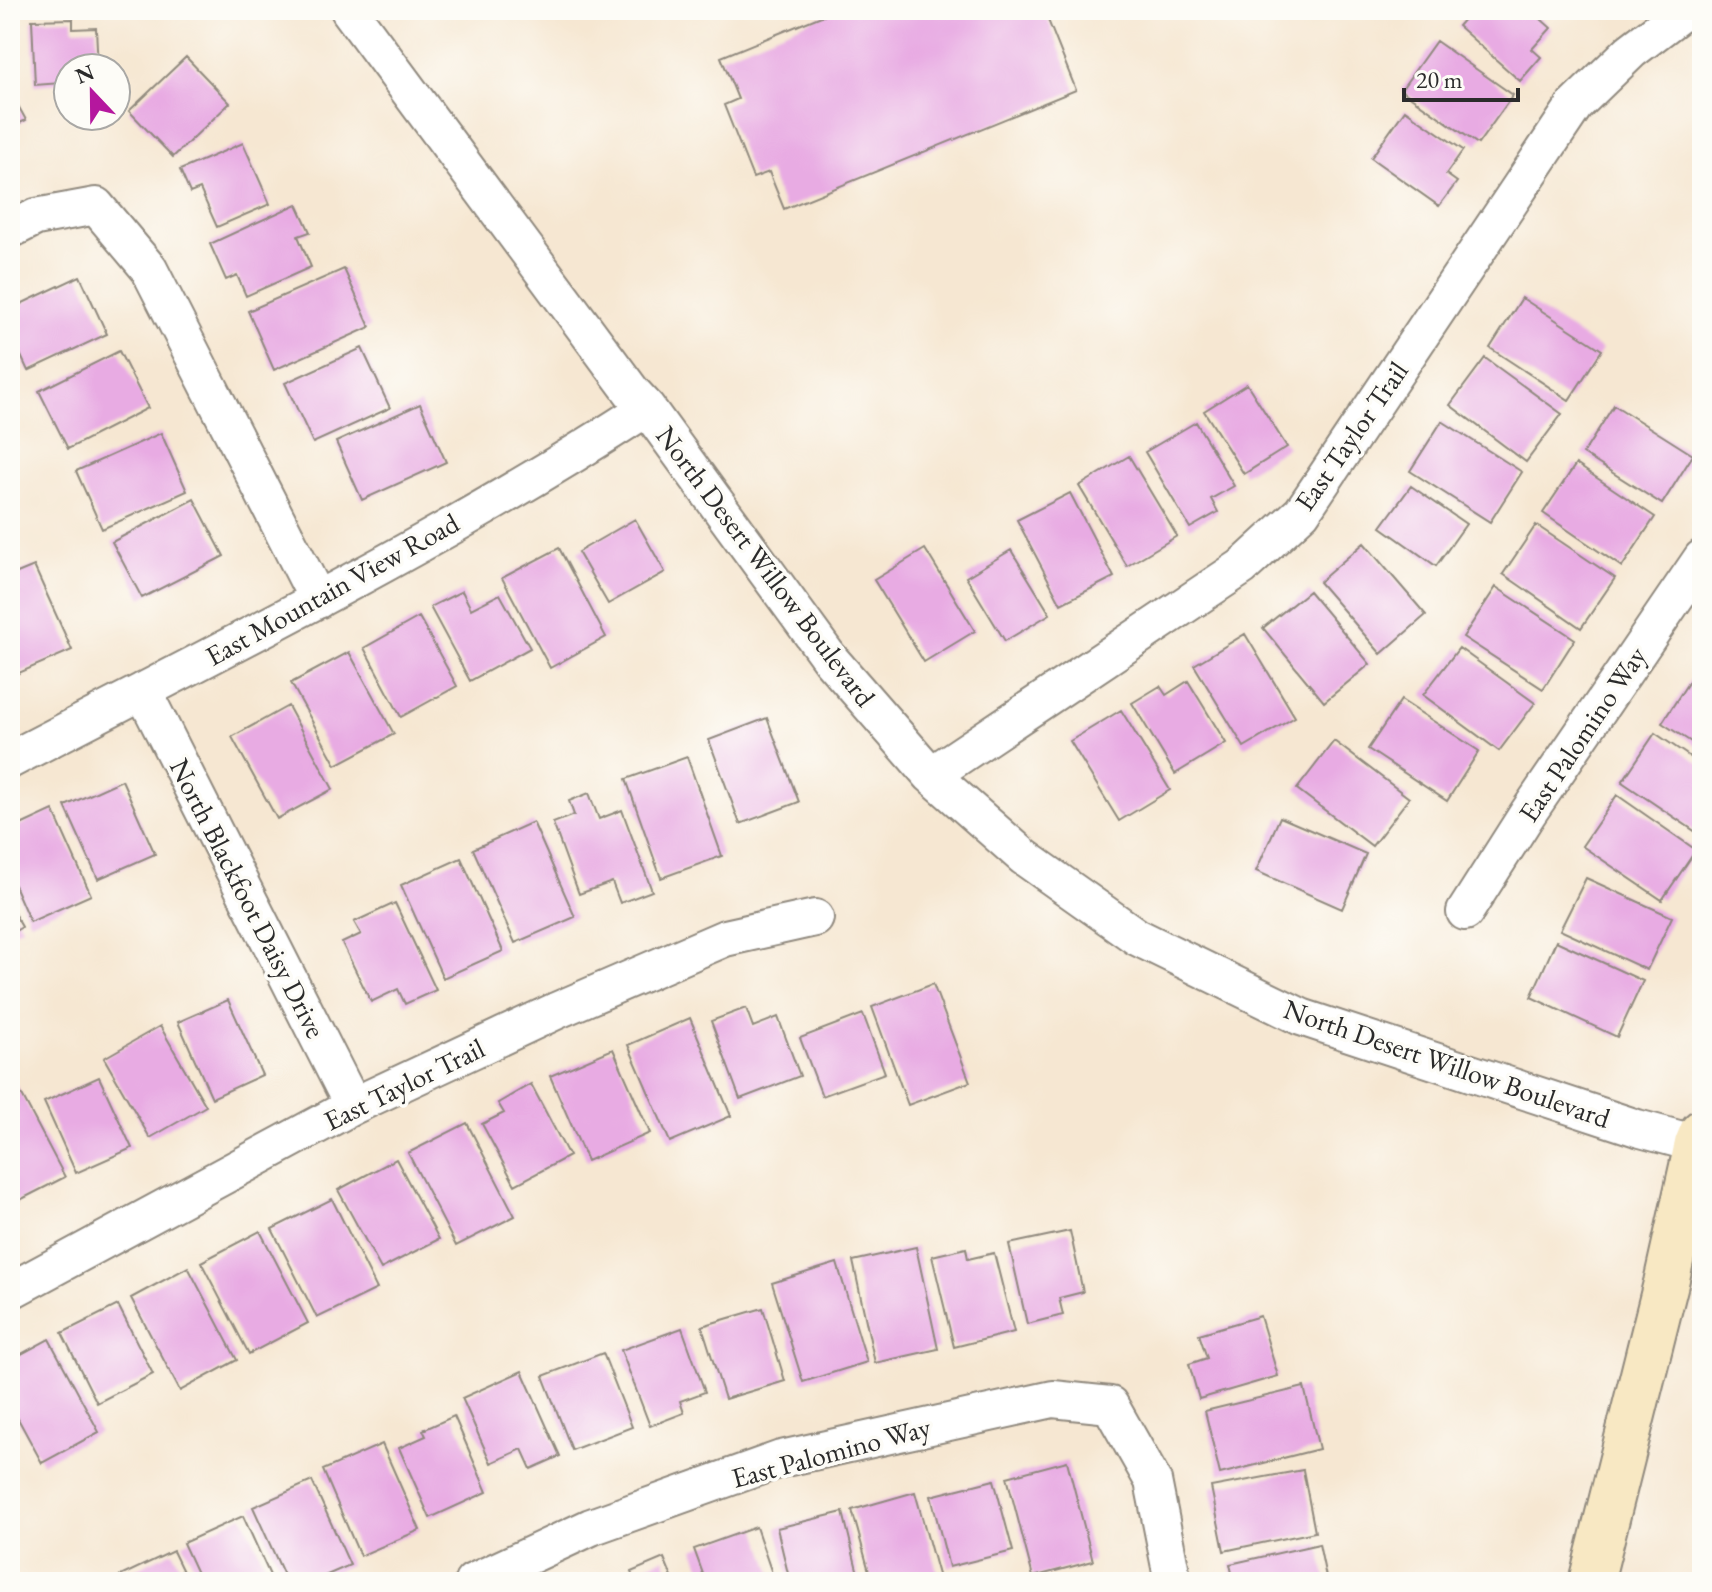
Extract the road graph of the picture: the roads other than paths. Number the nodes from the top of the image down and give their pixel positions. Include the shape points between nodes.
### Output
1 (349, 10) edge
2 (1685, 10) edge
3 (10, 230) edge
4 (647, 408) junction
5 (1702, 558) edge
6 (318, 600) junction
7 (143, 691) junction
8 (10, 760) edge
9 (931, 775) junction
10 (1465, 912) dead end
11 (815, 918) dead end
12 (353, 1106) junction
13 (1699, 1138) edge
14 (10, 1291) edge
15 (473, 1582) edge
16 (1173, 1582) edge
17 (1591, 1582) edge

1 - 4 street, North Desert Willow Boulevard
2 - 9 street, East Taylor Trail via 1631,51 1575,105 1302,512 1242,567
3 - 6 street via 36,217 96,206 149,269
4 - 6 street, East Mountain View Road
4 - 9 street, North Desert Willow Boulevard via 830,659
5 - 10 street, East Palomino Way
6 - 7 street, East Mountain View Road
7 - 8 street, East Mountain View Road
7 - 12 street, North Blackfoot Daisy Drive
9 - 13 street, North Desert Willow Boulevard via 1024,857 1137,937 1301,1017 1623,1124
11 - 12 street, East Taylor Trail via 725,938
12 - 14 street, East Taylor Trail
13 - 17 street
15 - 16 street, East Palomino Way via 591,1527 781,1459 1053,1399 1110,1405 1153,1481

